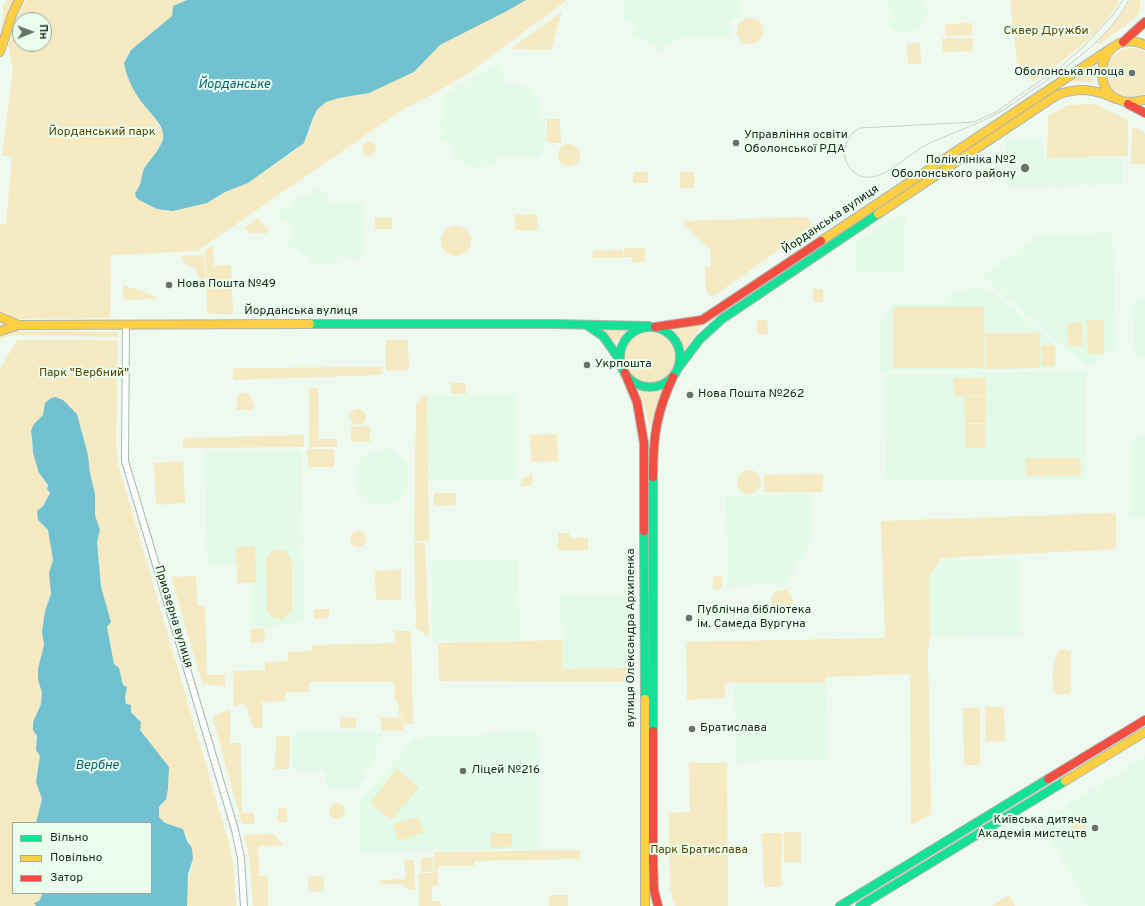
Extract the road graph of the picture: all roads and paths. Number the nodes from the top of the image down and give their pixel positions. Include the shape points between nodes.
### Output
1 (19, 0) edge
2 (1145, 22) edge
3 (1123, 42) junction
4 (1145, 45) edge
5 (1113, 47) junction
6 (0, 52) edge
7 (1116, 99) junction
8 (1145, 100) edge
9 (1126, 103) junction
10 (1145, 113) edge
11 (0, 318) edge
12 (583, 324) junction
13 (19, 326) junction
14 (126, 326) junction
15 (652, 327) junction
16 (0, 331) edge
17 (621, 363) junction
18 (678, 368) junction
19 (625, 373) junction
20 (673, 377) junction
21 (1145, 720) edge
22 (1145, 732) edge
23 (1005, 805) junction
24 (1010, 814) junction
25 (244, 906) edge
26 (645, 906) edge
27 (658, 906) edge
28 (840, 906) edge
29 (860, 906) edge

1 - 6 main road
2 - 3 main road
3 - 4 main road via 1132,41
3 - 5 main road
5 - 7 main road via 1106,55 1101,74 1103,84
5 - 15 main road, Йорданська вулиця via 702,320
7 - 9 main road
7 - 18 main road, Йорданська вулиця via 1102,92 1084,88 1059,94 1048,100 722,319 700,339
8 - 9 main road
9 - 10 main road
11 - 13 main road, Йорданська вулиця
12 - 14 main road, Йорданська вулиця
12 - 15 main road, Йорданська вулиця
12 - 17 main road, Йорданська вулиця via 596,329 606,338
13 - 14 main road, Йорданська вулиця
13 - 16 main road, Йорданська вулиця
14 - 25 street, Приозерна вулиця via 125,461 235,830 241,858
15 - 17 main road via 639,328 627,338 620,352
15 - 18 main road via 666,331 675,339 681,356
17 - 19 main road
18 - 20 main road
19 - 20 main road via 634,382 648,387 661,385
19 - 26 main road, вулиця Олександра Архипенка via 637,402 644,443
20 - 27 main road, вулиця Олександра Архипенка via 655,420 653,443 653,860 654,890
21 - 23 main road
22 - 24 main road
23 - 24 main road
23 - 28 main road
24 - 29 main road

